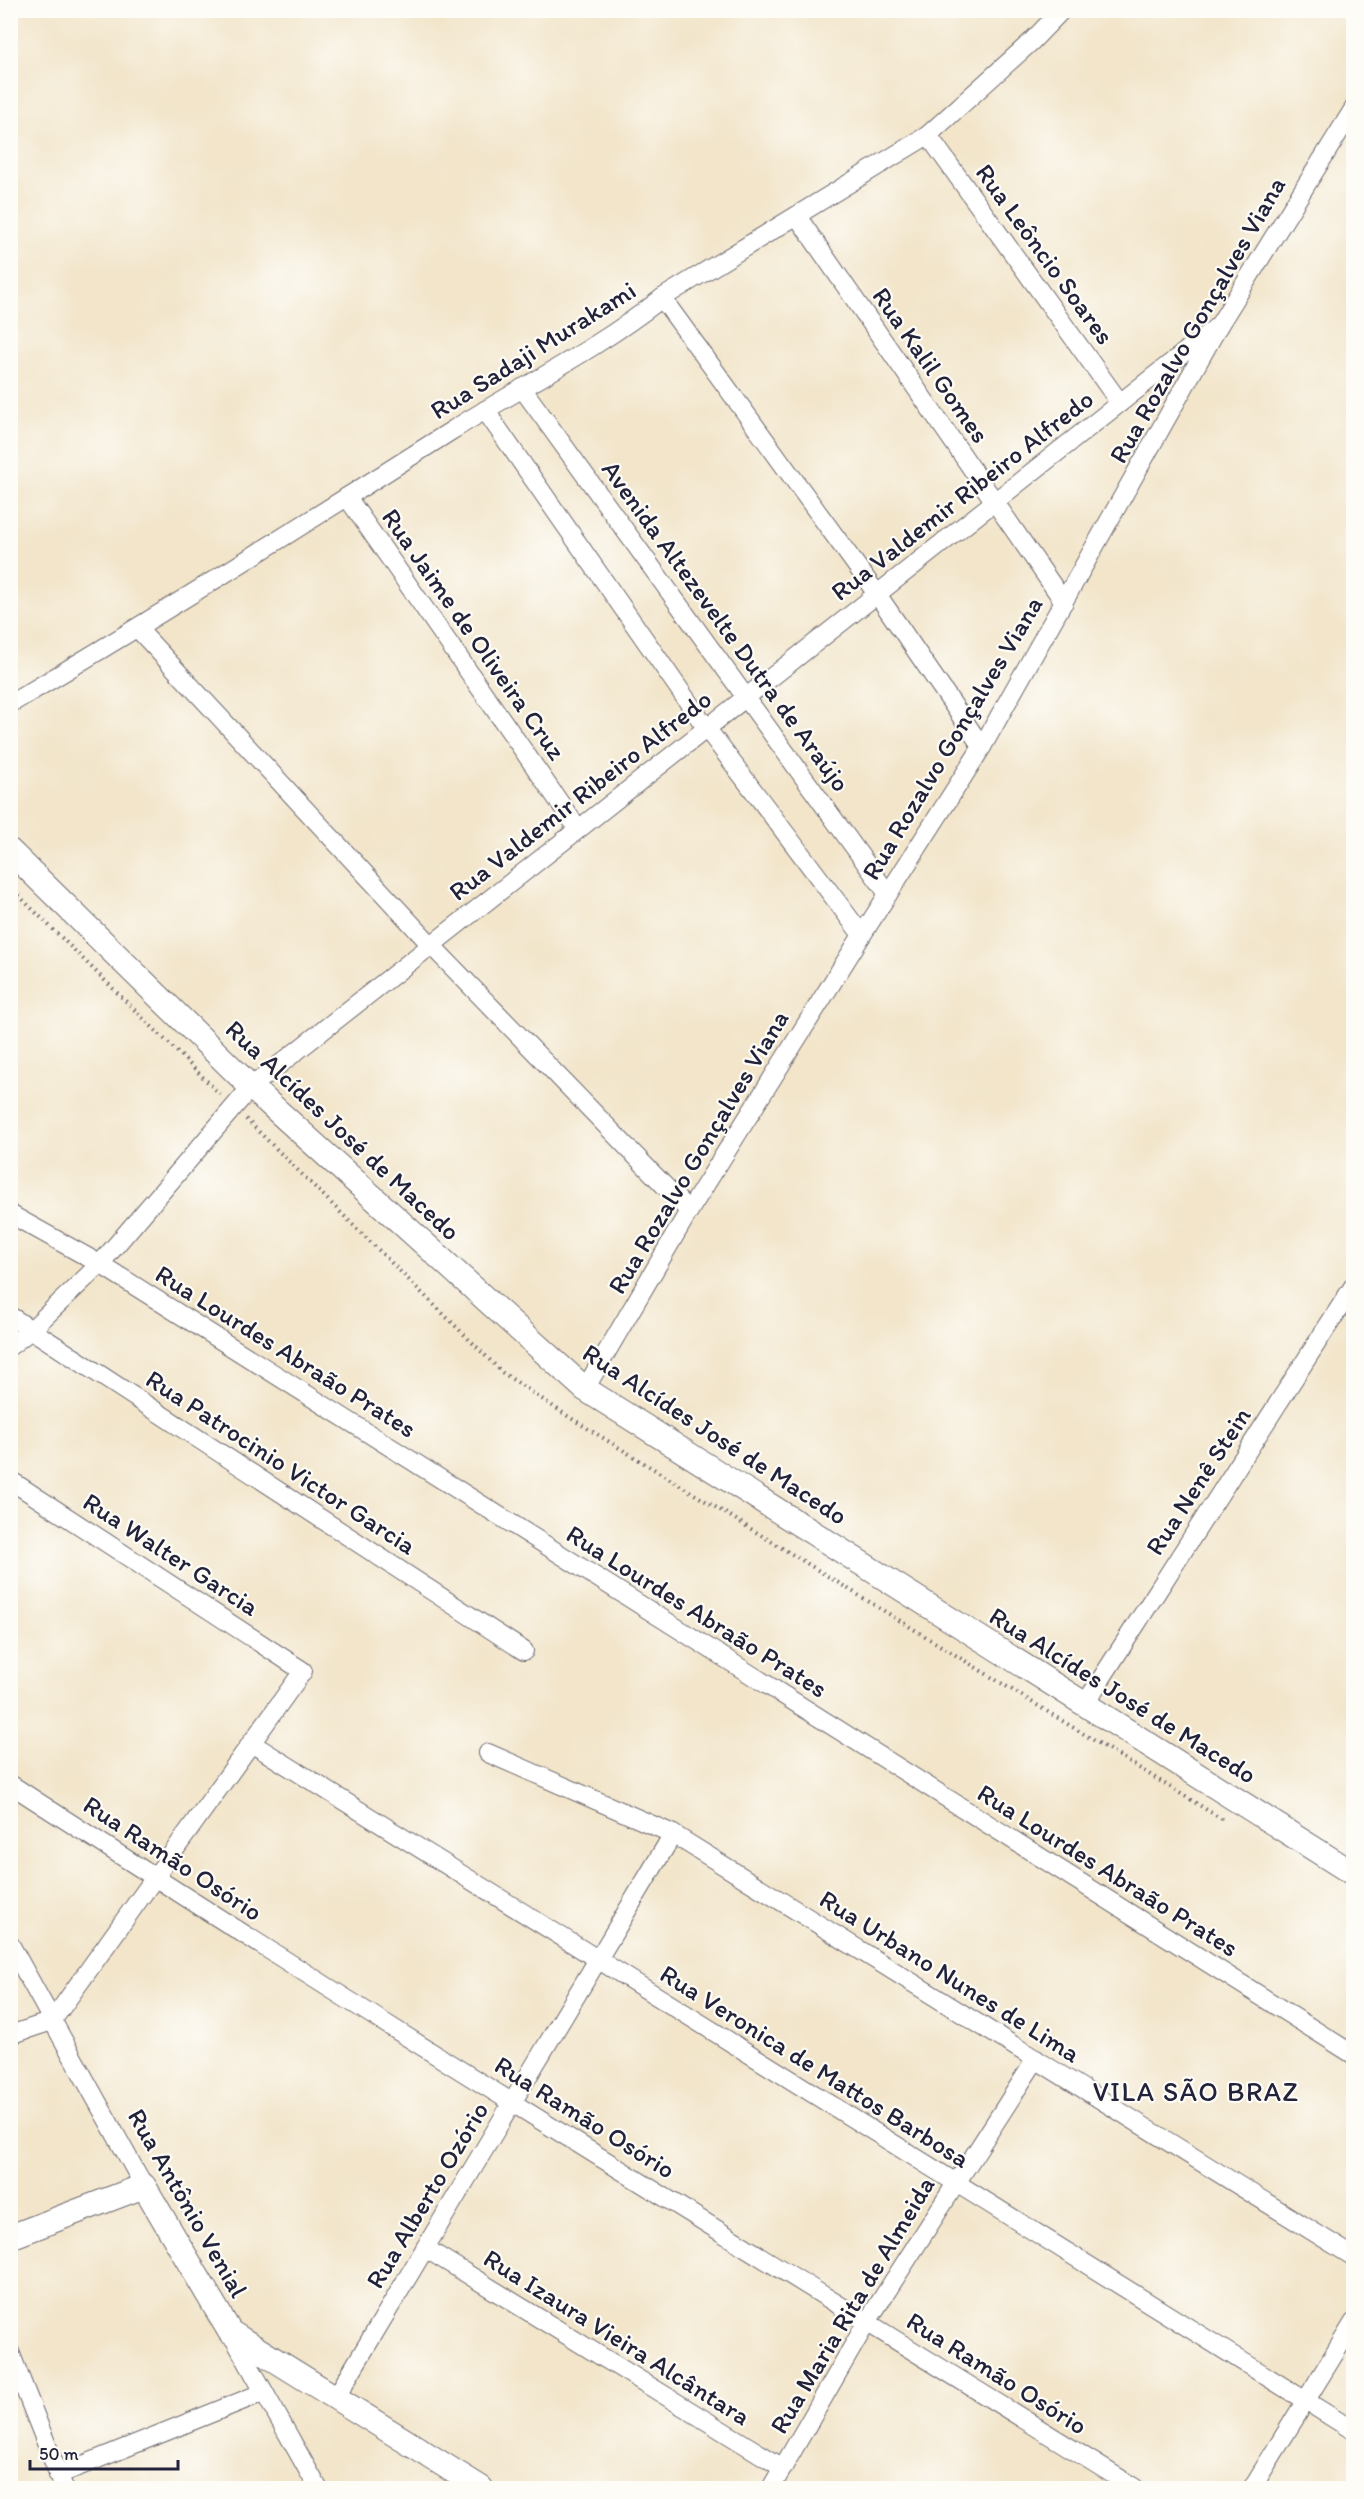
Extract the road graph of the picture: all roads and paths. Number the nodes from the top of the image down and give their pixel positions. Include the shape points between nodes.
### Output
1 (1062, 10) edge
2 (1353, 108) edge
3 (928, 135) junction
4 (797, 216) junction
5 (662, 298) junction
6 (1219, 325) junction
7 (522, 388) junction
8 (1120, 403) junction
9 (484, 410) junction
10 (347, 497) junction
11 (996, 501) junction
12 (877, 594) junction
13 (1064, 602) junction
14 (138, 629) junction
15 (746, 697) junction
16 (10, 704) edge
17 (706, 729) junction
18 (982, 747) junction
19 (578, 829) junction
20 (10, 851) edge
21 (888, 894) junction
22 (862, 934) junction
23 (431, 945) junction
24 (251, 1087) junction
25 (689, 1211) junction
26 (10, 1214) edge
27 (100, 1264) junction
28 (1353, 1285) edge
29 (10, 1316) edge
30 (31, 1330) junction
31 (10, 1346) edge
32 (585, 1389) junction
33 (10, 1480) edge
34 (524, 1650) dead end
35 (1085, 1704) junction
36 (251, 1743) junction
37 (488, 1753) dead end
38 (10, 1784) edge
39 (673, 1834) junction
40 (1353, 1874) edge
41 (155, 1878) junction
42 (10, 1944) edge
43 (597, 1960) junction
44 (52, 2021) junction
45 (10, 2035) edge
46 (1353, 2055) edge
47 (1036, 2059) junction
48 (512, 2102) junction
49 (956, 2183) junction
50 (144, 2186) junction
51 (10, 2237) edge
52 (425, 2248) junction
53 (1353, 2257) edge
54 (867, 2322) junction
55 (1353, 2322) edge
56 (230, 2331) junction
57 (10, 2352) edge
58 (264, 2392) junction
59 (336, 2397) junction
60 (1306, 2401) junction
61 (1353, 2431) edge
62 (783, 2468) junction
63 (61, 2482) edge
64 (318, 2488) edge
65 (481, 2488) edge
66 (771, 2488) edge
67 (1135, 2488) edge
68 (1252, 2488) edge

1 - 3 street, Rua Sadaji Murakami
2 - 6 street, Rua Rozalvo Gonçalves Viana
3 - 4 street, Rua Sadaji Murakami
3 - 8 street, Rua Leôncio Soares
4 - 5 street, Rua Sadaji Murakami
4 - 11 street, Rua Kalil Gomes
5 - 7 street, Rua Sadaji Murakami via 626,326
5 - 12 street
6 - 8 street, Rua Valdemir Ribeiro Alfredo
6 - 13 street, Rua Rozalvo Gonçalves Viana
7 - 9 street, Rua Sadaji Murakami
7 - 15 street, Avenida Altezevelte Dutra de Araújo
8 - 11 street, Rua Valdemir Ribeiro Alfredo
9 - 10 street, Rua Sadaji Murakami
9 - 17 street
10 - 14 street, Rua Sadaji Murakami
10 - 19 street, Rua Jaime de Oliveira Cruz
11 - 12 street, Rua Valdemir Ribeiro Alfredo
11 - 13 street, Rua Kalil Gomes
12 - 15 street, Rua Valdemir Ribeiro Alfredo
12 - 18 street
13 - 18 street, Rua Rozalvo Gonçalves Viana
14 - 16 street, Rua Sadaji Murakami
14 - 23 street
15 - 17 street, Rua Valdemir Ribeiro Alfredo
15 - 21 street, Avenida Altezevelte Dutra de Araújo
17 - 19 street, Rua Valdemir Ribeiro Alfredo
17 - 22 street
18 - 21 street, Rua Rozalvo Gonçalves Viana
19 - 23 street, Rua Valdemir Ribeiro Alfredo
20 - 24 street, Rua Alcídes José de Macedo
21 - 22 street, Rua Rozalvo Gonçalves Viana
22 - 25 street, Rua Rozalvo Gonçalves Viana
23 - 24 street, Rua Valdemir Ribeiro Alfredo
23 - 25 street
24 - 27 street, Rua Valdemir Ribeiro Alfredo
24 - 32 street, Rua Alcídes José de Macedo
25 - 32 street, Rua Rozalvo Gonçalves Viana
26 - 27 street, Rua Lourdes Abraão Prates
27 - 30 street, Rua Valdemir Ribeiro Alfredo
27 - 46 street, Rua Lourdes Abraão Prates
28 - 35 street, Rua Nenê Stein
29 - 30 street, Rua Patrocinio Victor Garcia
30 - 31 street, Rua Valdemir Ribeiro Alfredo
30 - 34 street, Rua Patrocinio Victor Garcia
32 - 35 street, Rua Alcídes José de Macedo
33 - 36 street, Rua Walter Garcia via 303,1671
35 - 40 street, Rua Alcídes José de Macedo
36 - 41 street
36 - 43 street, Rua Veronica de Mattos Barbosa
37 - 39 street, Rua Urbano Nunes de Lima
38 - 41 street, Rua Ramão Osório
39 - 43 street, Rua Alberto Ozório
39 - 47 street, Rua Urbano Nunes de Lima
41 - 44 street
41 - 48 street, Rua Ramão Osório
42 - 44 street, Rua Antônio Venial
43 - 48 street, Rua Alberto Ozório
43 - 49 street, Rua Veronica de Mattos Barbosa
44 - 45 street
44 - 50 street, Rua Antônio Venial
47 - 49 street, Rua Maria Rita de Almeida
47 - 53 street, Rua Urbano Nunes de Lima
48 - 52 street, Rua Alberto Ozório
48 - 54 street, Rua Ramão Osório
49 - 54 street, Rua Maria Rita de Almeida
49 - 60 street, Rua Veronica de Mattos Barbosa
50 - 51 street
50 - 56 street, Rua Antônio Venial
52 - 59 street, Rua Alberto Ozório
52 - 62 street, Rua Izaura Vieira Alcântara
54 - 62 street, Rua Maria Rita de Almeida
54 - 67 street, Rua Ramão Osório
55 - 60 street
56 - 58 street, Rua Antônio Venial
56 - 59 street
57 - 63 street
58 - 63 street
58 - 64 street, Rua Antônio Venial
59 - 65 street
60 - 61 street, Rua Veronica de Mattos Barbosa
60 - 68 street
62 - 66 street, Rua Maria Rita de Almeida

